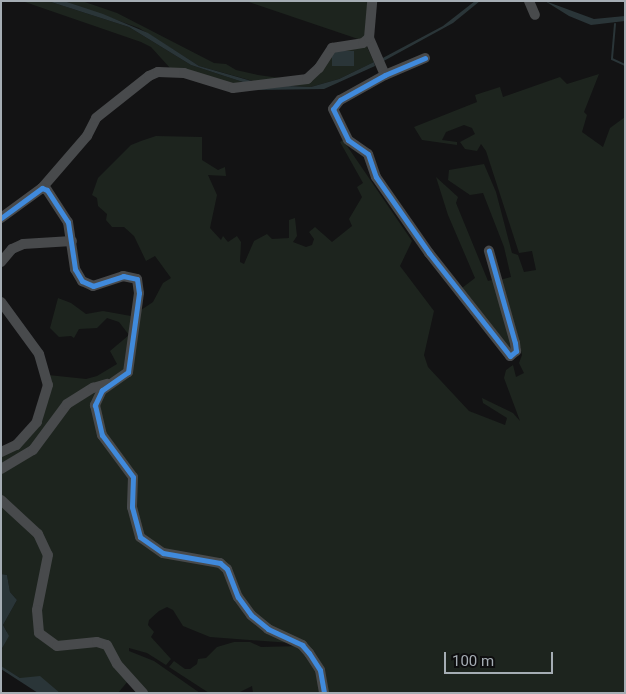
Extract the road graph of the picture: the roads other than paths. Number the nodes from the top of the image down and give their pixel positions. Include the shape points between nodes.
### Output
1 (372, 1) edge
2 (528, 1) edge
3 (535, 15) dead end
4 (369, 38) junction
5 (425, 58) dead end
6 (383, 72) junction
7 (42, 188) junction
8 (1, 218) edge
9 (72, 241) junction
10 (489, 251) dead end
11 (1, 262) edge
12 (1, 302) edge
13 (108, 384) junction
14 (1, 452) edge
15 (1, 469) edge
16 (1, 500) edge
17 (143, 693) edge
18 (324, 693) edge

1 - 4 street
2 - 3 street
4 - 6 street
4 - 7 street via 363,43 332,48 314,74 295,82 233,88 184,73 158,72 148,76 96,118 87,136
5 - 6 street
6 - 10 street via 340,100 333,109 348,140 368,154 376,177 429,253 510,356 516,351 515,343
7 - 8 street
7 - 9 street via 47,190 64,216
9 - 11 street via 24,244 12,249
9 - 13 street via 75,269 82,281 93,286 129,275 139,284 128,372
12 - 14 street via 39,354 48,385 37,422 16,445
13 - 15 street via 93,388 67,404 33,450
13 - 18 street via 98,397 97,424 133,477 132,507 140,537 163,553 220,563 227,568 238,597 251,615 268,629 302,645 309,653 320,670
16 - 17 street via 38,534 48,555 37,610 39,633 57,646 97,642 107,645 117,664

